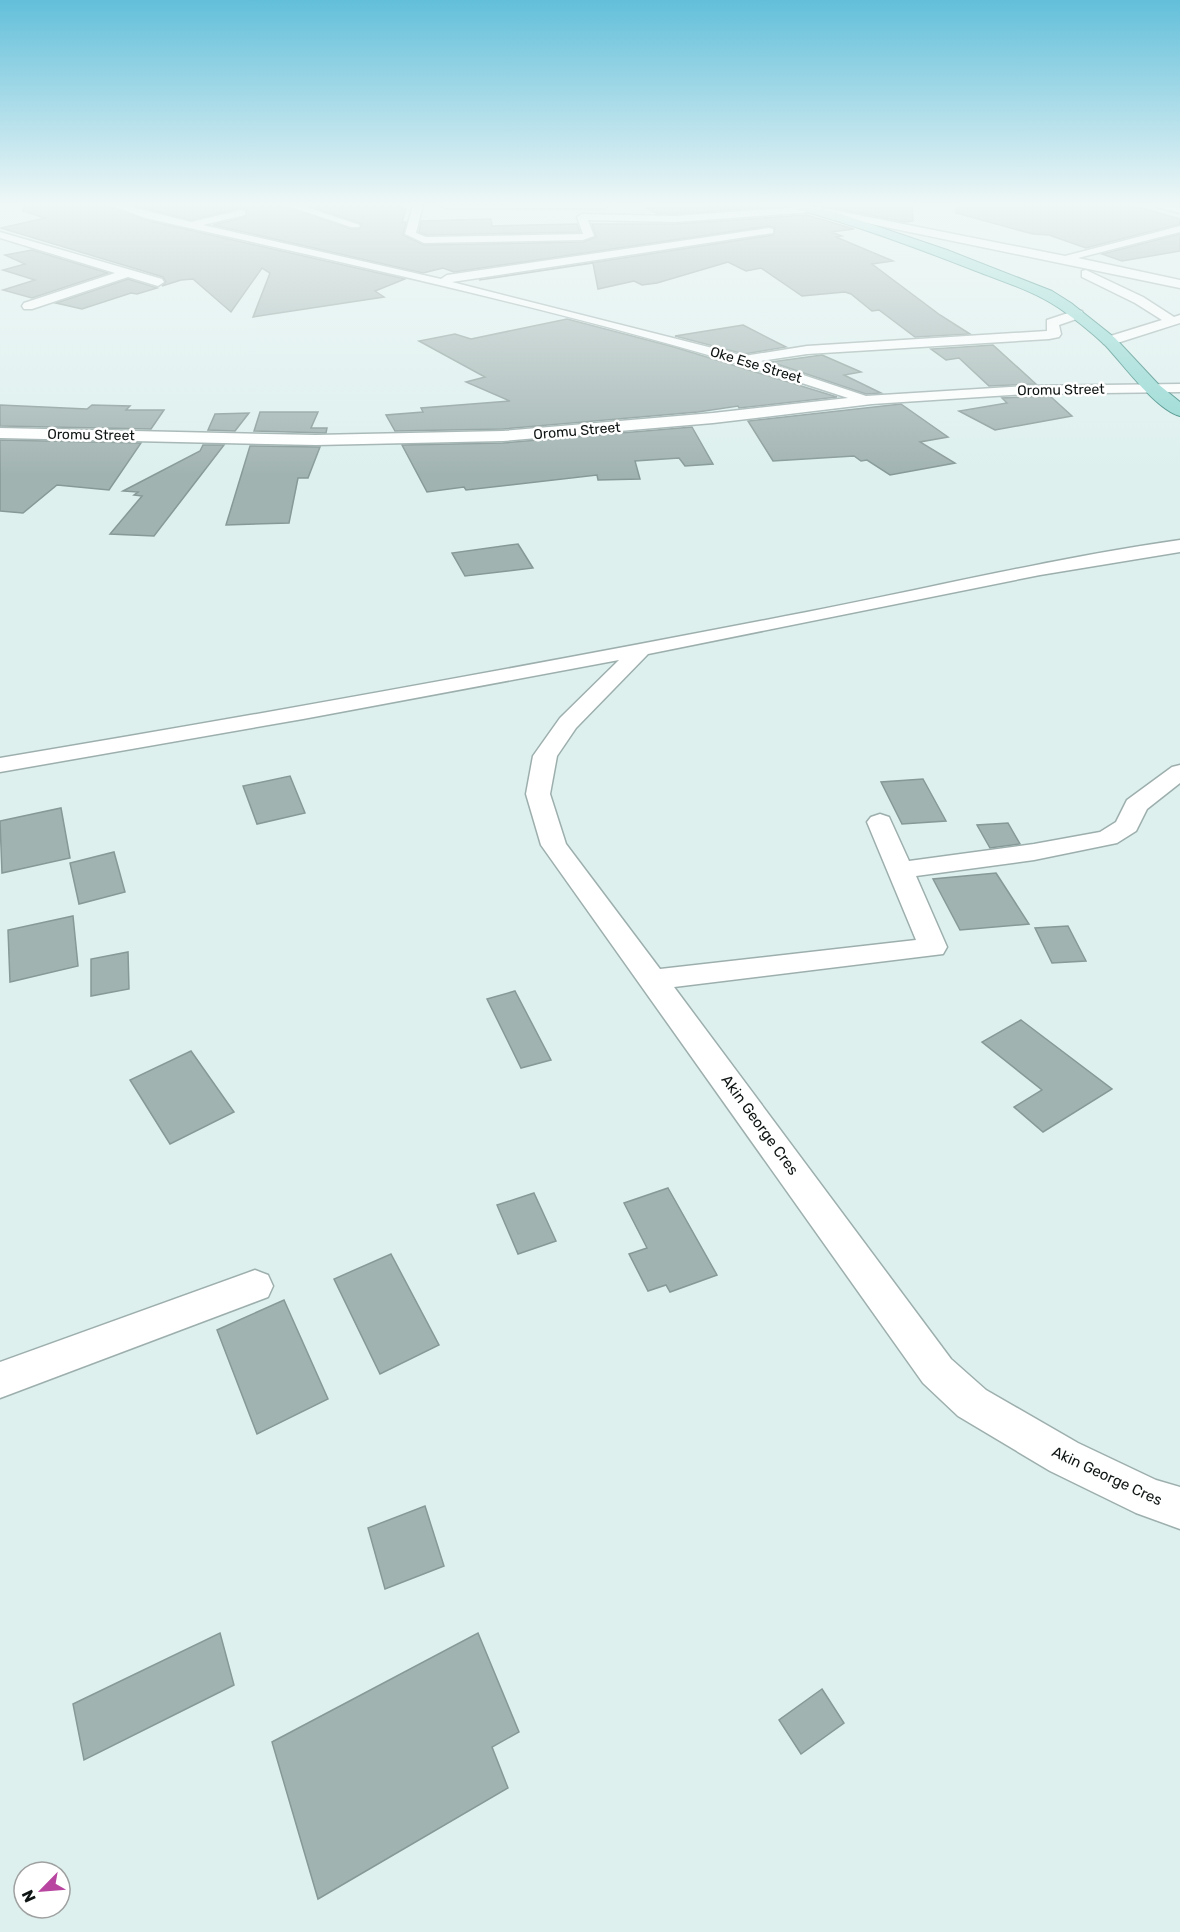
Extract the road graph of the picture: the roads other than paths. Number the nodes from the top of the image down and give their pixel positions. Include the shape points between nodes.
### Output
1 (61, 295) edge
2 (488, 295) edge
3 (1049, 295) edge
4 (1129, 295) edge
5 (28, 306) dead end
6 (1077, 314) junction
7 (1177, 321) edge
8 (1109, 341) junction
9 (741, 360) junction
10 (1152, 387) junction
11 (1180, 388) edge
12 (872, 400) junction
13 (1180, 411) edge
14 (0, 433) edge
15 (1180, 546) edge
16 (642, 649) junction
17 (0, 765) edge
18 (1180, 772) edge
19 (880, 822) dead end
20 (900, 870) junction
21 (653, 980) junction
22 (255, 1286) dead end
23 (0, 1380) edge
24 (1180, 1508) edge

1 - 5 street
2 - 9 street, Oke Ese Street
3 - 6 main road
4 - 7 street
6 - 8 main road
6 - 9 street via 1052,323 1054,334 1049,335 807,350
7 - 8 street
8 - 10 main road
9 - 12 street, Oke Ese Street
10 - 11 street, Oromu Street
10 - 12 street, Oromu Street
10 - 13 main road
12 - 14 street, Oromu Street via 691,421 503,436 316,440
15 - 16 street
16 - 17 street via 172,737
16 - 21 street, Akin George Cres via 568,723 545,756 538,794 554,845
18 - 20 street via 1136,805 1127,826 1108,838
19 - 20 street
20 - 21 street via 933,947
21 - 24 street, Akin George Cres via 938,1371 972,1403 1064,1457 1151,1499
22 - 23 street

